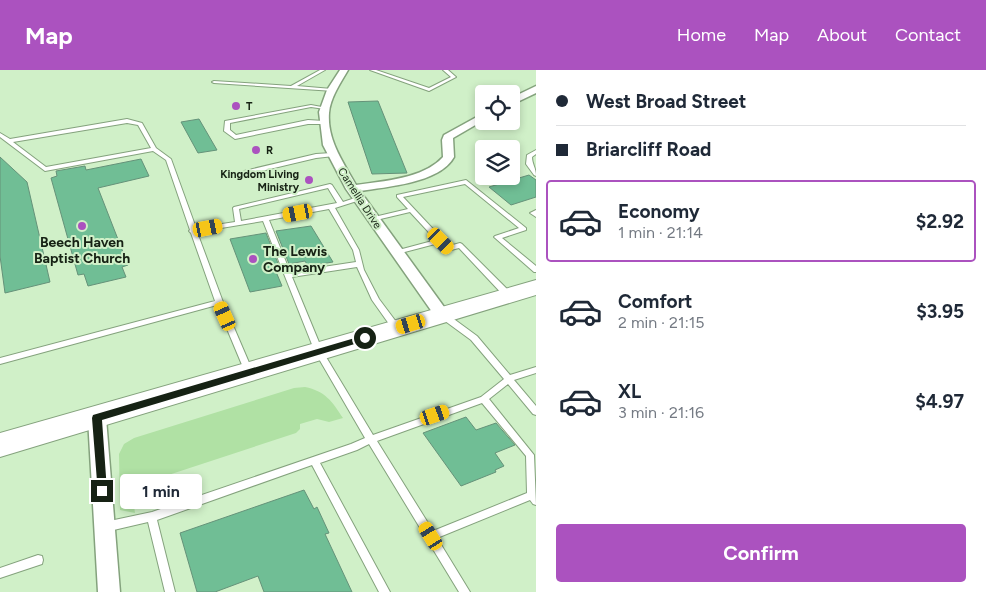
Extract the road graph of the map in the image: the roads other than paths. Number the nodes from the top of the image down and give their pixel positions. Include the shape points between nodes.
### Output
1 (323, 70) edge
2 (344, 70) edge
3 (372, 70) edge
4 (445, 70) edge
5 (214, 82) dead end
6 (292, 87) junction
7 (536, 89) edge
8 (332, 90) junction
9 (520, 97) edge
10 (325, 108) junction
11 (475, 121) edge
12 (324, 123) junction
13 (0, 135) edge
14 (9, 141) junction
15 (154, 149) junction
16 (536, 152) edge
17 (332, 155) junction
18 (536, 174) edge
19 (227, 177) dead end
20 (355, 194) junction
21 (341, 204) junction
22 (331, 207) junction
23 (410, 210) junction
24 (372, 218) junction
25 (266, 220) junction
26 (238, 223) junction
27 (192, 231) junction
28 (441, 241) junction
29 (397, 252) junction
30 (359, 264) junction
31 (288, 275) junction
32 (536, 283) edge
33 (508, 295) junction
34 (219, 302) junction
35 (442, 315) junction
36 (397, 329) junction
37 (319, 352) junction
38 (0, 361) edge
39 (536, 370) edge
40 (249, 372) junction
41 (509, 380) junction
42 (484, 399) junction
43 (536, 412) edge
44 (97, 418) junction
45 (371, 439) junction
46 (0, 446) edge
47 (314, 460) junction
48 (534, 498) edge
49 (152, 517) junction
50 (104, 527) junction
51 (431, 536) junction
52 (38, 560) dead end
53 (0, 573) edge
54 (109, 592) edge
55 (170, 592) edge
56 (385, 592) edge
57 (465, 592) edge

1 - 6 lane
2 - 8 street, Camellia Drive
3 - 4 lane via 429,90 454,77
5 - 6 lane
6 - 8 lane
7 - 9 street
8 - 10 street, Camellia Drive
10 - 12 street, Camellia Drive
10 - 12 lane via 311,106 227,122 228,131 234,137 308,122
11 - 20 street via 448,137 448,157 432,170
12 - 17 street, Camellia Drive
13 - 14 lane
14 - 15 lane via 45,170
14 - 15 lane via 126,122 140,124
15 - 27 lane via 168,158
16 - 18 lane via 529,156 529,164
17 - 19 lane
17 - 20 street, Camellia Drive
20 - 21 lane
20 - 24 street, Camellia Drive
21 - 22 lane
21 - 26 lane via 330,186 236,208
22 - 25 lane
22 - 30 lane via 356,250
23 - 24 lane
23 - 28 lane
23 - 32 lane via 399,196 466,182 524,229 496,237
24 - 29 street, Camellia Drive
25 - 26 lane
25 - 31 lane
26 - 27 lane
27 - 34 lane
28 - 29 lane
28 - 33 lane via 448,248 460,245
29 - 35 street, Camellia Drive
30 - 31 lane
30 - 36 lane via 376,300
31 - 37 lane
32 - 33 main road
33 - 35 main road
34 - 38 lane
34 - 40 lane
35 - 36 main road
35 - 41 lane via 474,338
36 - 37 main road
37 - 40 main road
37 - 45 lane
39 - 41 lane
40 - 44 main road
41 - 42 lane
41 - 43 lane
42 - 45 lane
42 - 48 lane via 530,456
44 - 46 main road
44 - 50 street
45 - 47 lane
45 - 51 lane
47 - 49 lane
47 - 56 lane
48 - 51 lane
49 - 50 lane
49 - 55 lane
50 - 54 street
51 - 57 lane
52 - 53 lane

